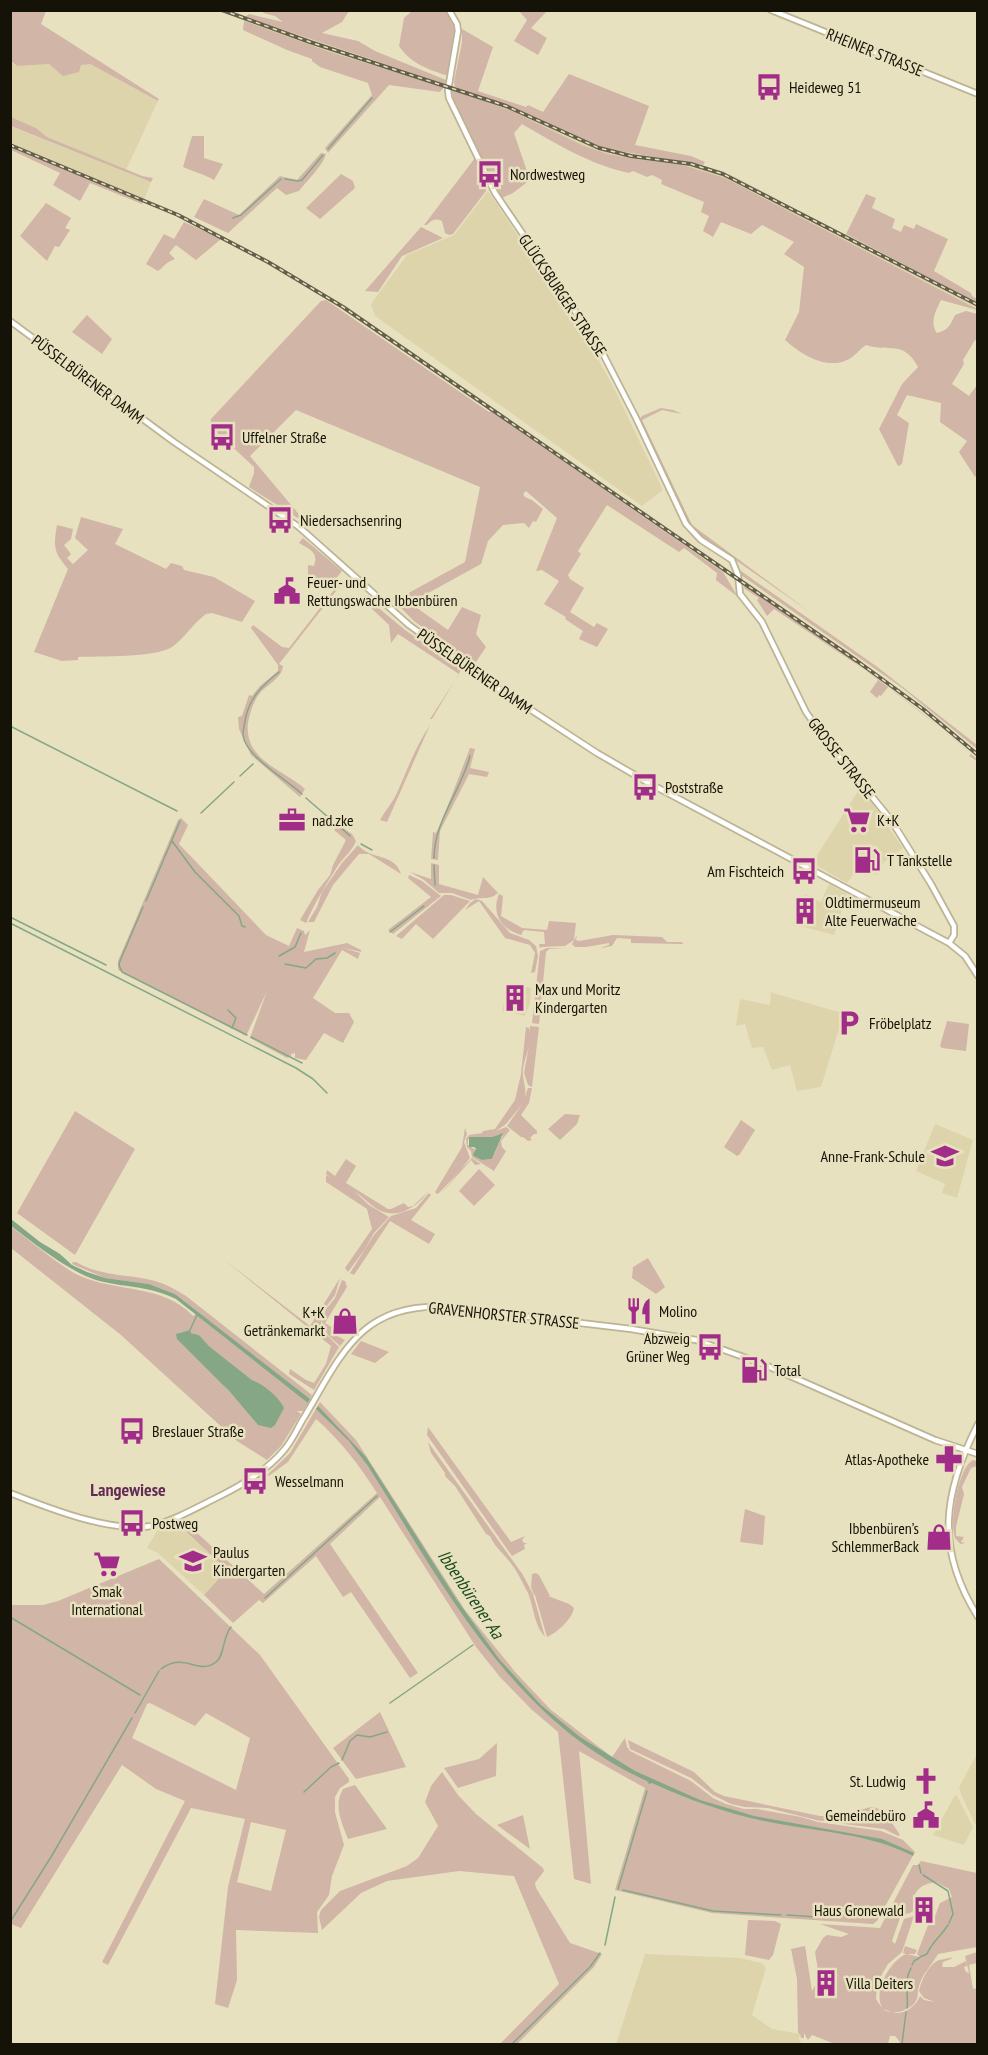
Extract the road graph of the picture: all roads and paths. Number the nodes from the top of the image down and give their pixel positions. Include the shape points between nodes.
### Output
1 (449, 10) edge
2 (771, 10) edge
3 (978, 94) edge
4 (10, 321) edge
5 (732, 560) joint
6 (949, 943) junction
7 (978, 976) edge
8 (978, 1424) edge
9 (965, 1451) junction
10 (978, 1454) edge
11 (10, 1493) edge
12 (978, 1617) edge

1 - 5 main road, GLÜCKSBURGER STRASSE via 458,31 448,98 486,176 600,348 686,524
2 - 3 main road, RHEINER STRASSE
4 - 6 main road, PÜSSELBÜRENER DAMM via 174,442 299,527 409,625 473,672 639,778
5 - 6 main road, GROSSE STRASSE via 740,594 762,622 806,712 891,820 932,884 954,927
6 - 7 main road via 968,959
8 - 9 main road
9 - 10 main road, GRAVENHORSTER STRASSE
9 - 11 main road, GRAVENHORSTER STRASSE via 763,1364 696,1341 631,1329 446,1307 411,1308 371,1323 352,1340 285,1449 270,1465 233,1490 170,1520 143,1527 111,1526
9 - 12 main road via 951,1491 948,1536 958,1580

